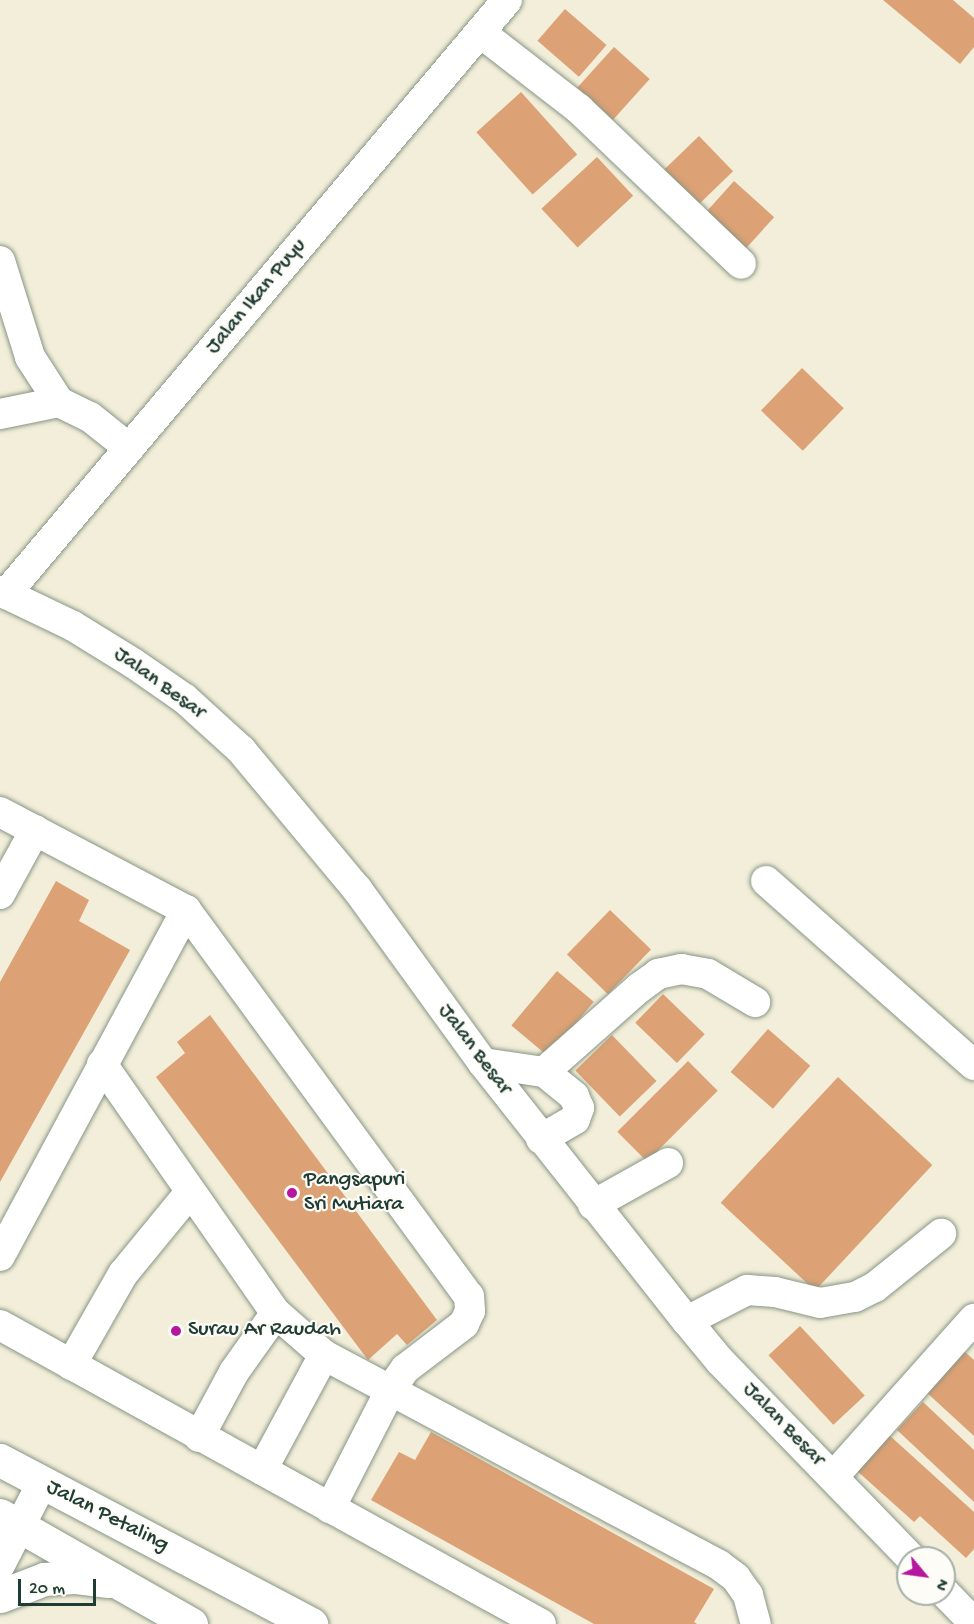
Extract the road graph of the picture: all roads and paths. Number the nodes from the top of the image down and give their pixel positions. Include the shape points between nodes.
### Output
1 (507, 0) edge
2 (481, 33) junction
3 (0, 261) edge
4 (741, 264) dead end
5 (59, 402) junction
6 (0, 414) edge
7 (129, 448) junction
8 (3, 592) edge
9 (0, 812) edge
10 (35, 830) junction
11 (766, 881) dead end
12 (0, 894) edge
13 (186, 910) junction
14 (755, 1002) dead end
15 (483, 1063) junction
16 (102, 1064) junction
17 (974, 1065) edge
18 (544, 1072) junction
19 (541, 1139) junction
20 (668, 1163) dead end
21 (190, 1192) junction
22 (593, 1205) junction
23 (941, 1234) dead end
24 (0, 1256) edge
25 (276, 1313) junction
26 (974, 1319) edge
27 (687, 1321) junction
28 (0, 1325) edge
29 (324, 1355) junction
30 (71, 1365) junction
31 (391, 1389) junction
32 (200, 1437) junction
33 (0, 1460) edge
34 (262, 1470) junction
35 (832, 1476) junction
36 (42, 1483) junction
37 (330, 1508) junction
38 (10, 1521) edge
39 (900, 1546) edge
40 (0, 1565) edge
41 (122, 1583) junction
42 (0, 1596) edge
43 (956, 1602) edge
44 (971, 1615) edge
45 (191, 1624) edge
46 (311, 1624) edge
47 (541, 1624) edge
48 (756, 1624) edge

1 - 2 street, Jalan Ikan Puyu
2 - 4 street via 579,109
2 - 7 street, Jalan Ikan Puyu
3 - 5 street via 30,357
5 - 6 street
5 - 7 street via 90,417
7 - 8 street, Jalan Ikan Puyu
8 - 15 street, Jalan Besar via 73,626 134,663 185,699 241,750 357,889
9 - 10 street
10 - 12 street
10 - 13 street
11 - 17 street
13 - 16 street
13 - 31 street via 469,1296 470,1311 464,1324 405,1369
14 - 18 street via 708,974 681,969 658,974
15 - 18 street
15 - 19 street, Jalan Besar
16 - 21 street
16 - 24 street
18 - 19 street via 574,1096 579,1108 575,1119
19 - 22 street, Jalan Besar
20 - 22 street
21 - 25 street
21 - 30 street via 123,1274
22 - 27 street, Jalan Besar
23 - 27 street via 875,1287 855,1298 820,1303 747,1290
25 - 29 street
25 - 32 street via 234,1372
26 - 35 street
27 - 35 street, Jalan Besar
28 - 30 street
29 - 31 street
29 - 34 street
30 - 32 street
31 - 37 street
31 - 48 street via 719,1565 736,1578 748,1595
32 - 34 street
33 - 36 main road, Jalan Petaling
34 - 37 street
35 - 39 street, Jalan Besar
36 - 38 street
36 - 46 main road, Jalan Petaling
37 - 47 street
38 - 40 street
38 - 41 main road
41 - 42 main road via 76,1577 44,1580
41 - 45 main road
43 - 44 street

